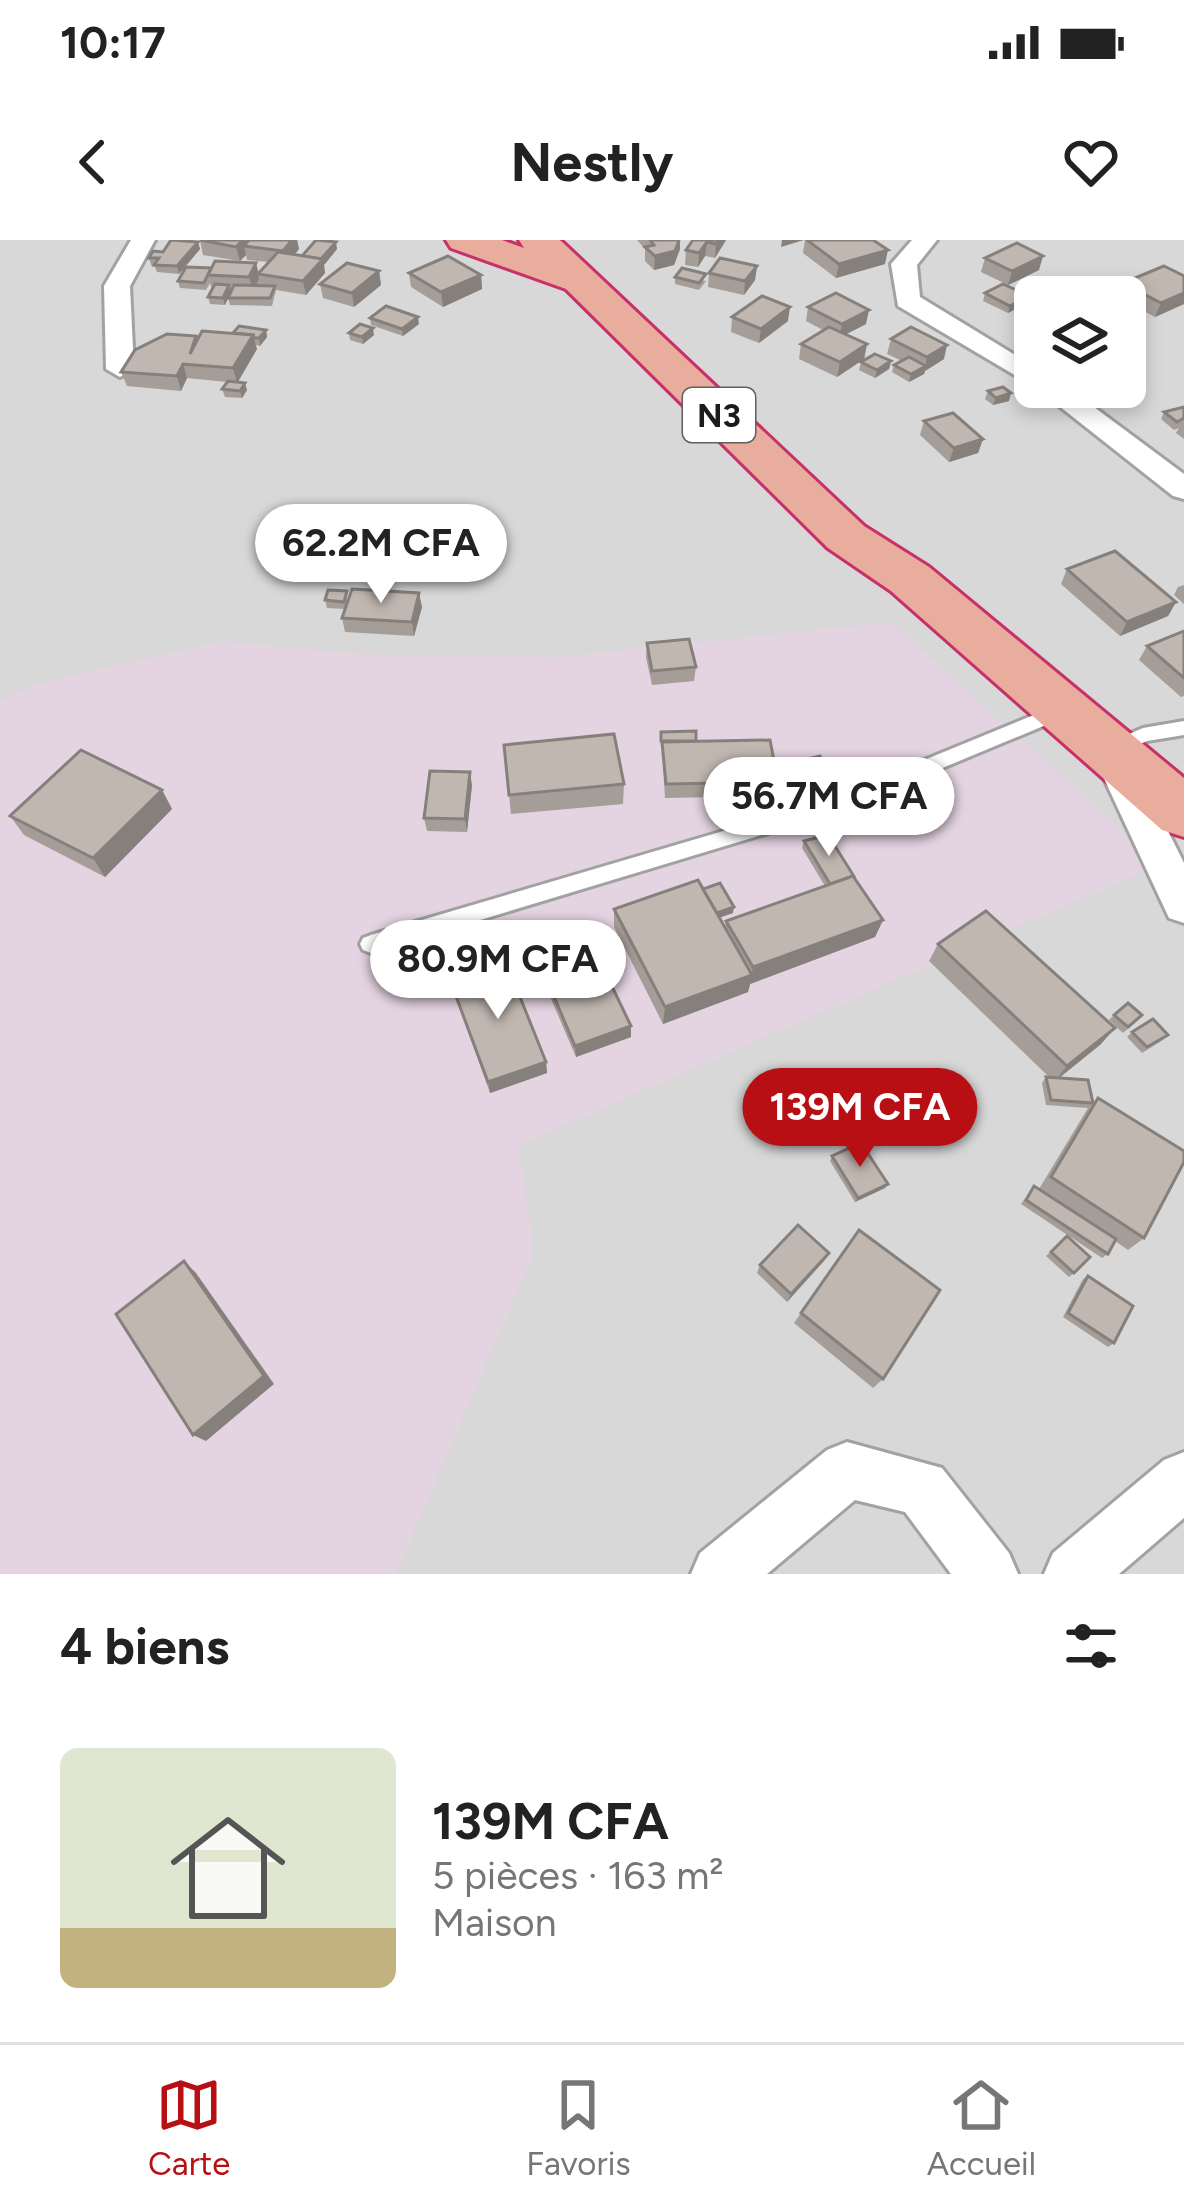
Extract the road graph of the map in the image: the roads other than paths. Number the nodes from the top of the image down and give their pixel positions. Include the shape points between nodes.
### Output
1 (142, 240) edge
2 (465, 240) edge
3 (538, 240) edge
4 (925, 240) edge
5 (574, 260) edge
6 (1014, 366) edge
7 (120, 369) edge
8 (1077, 408) edge
9 (1184, 489) edge
10 (1064, 710) junction
11 (1184, 728) edge
12 (1110, 750) junction
13 (1184, 813) edge
14 (1184, 906) edge
15 (371, 944) dead end
16 (1184, 1480) edge
17 (721, 1574) edge
18 (988, 1574) edge
19 (1074, 1574) edge

1 - 7 street via 117,286
2 - 5 highway
3 - 5 highway, N3
4 - 6 street via 904,264 907,300
5 - 10 highway, N3 via 846,537 910,579
8 - 9 street
10 - 12 highway, N3
10 - 15 lane via 826,808
11 - 12 lane
12 - 13 highway, N3
12 - 14 street
16 - 19 street
17 - 18 street via 847,1470 922,1488

